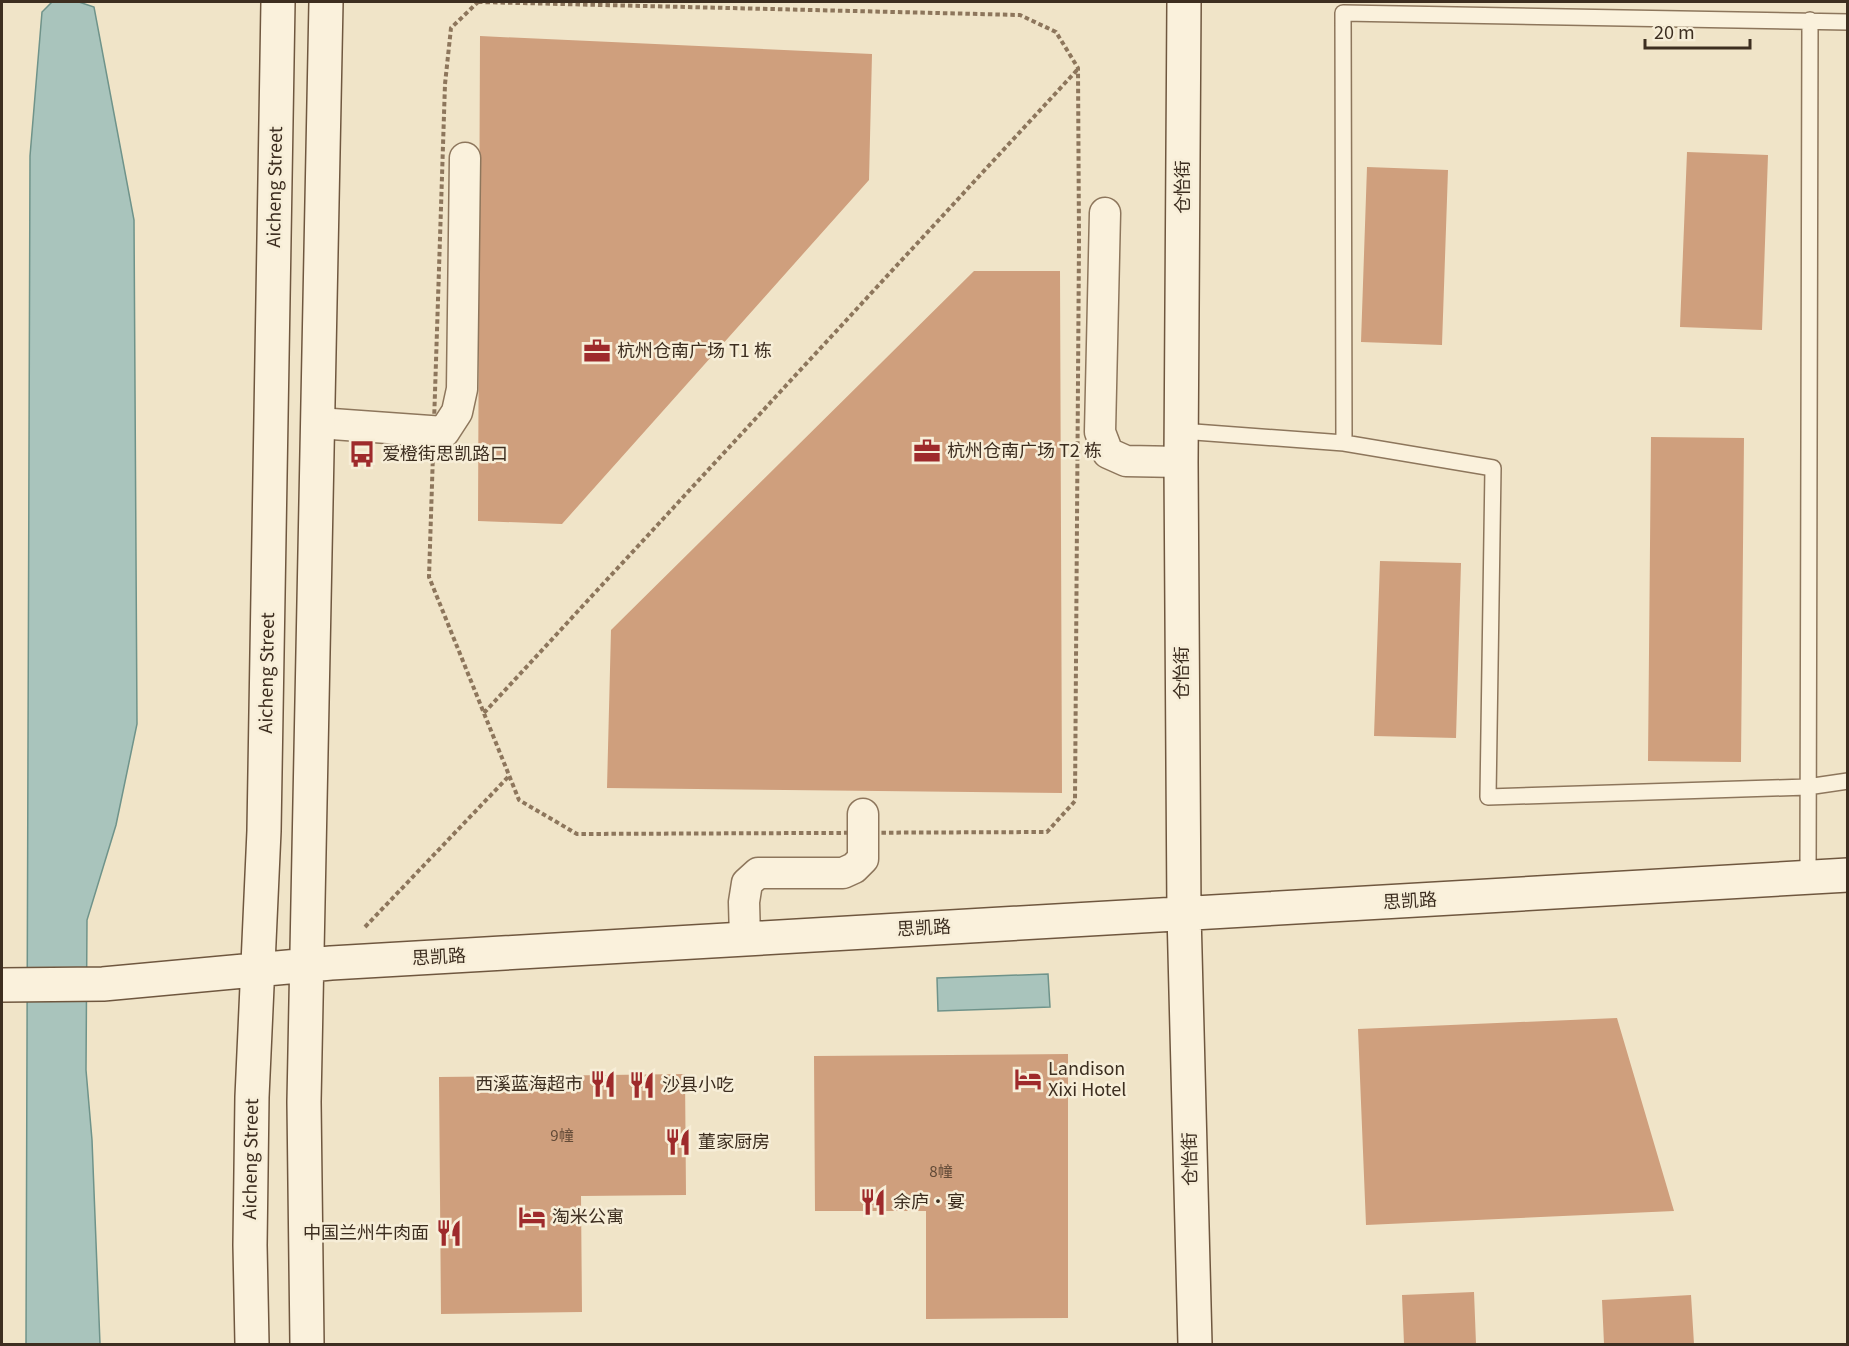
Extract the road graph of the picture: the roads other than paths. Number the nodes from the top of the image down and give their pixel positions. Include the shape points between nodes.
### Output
1 (278, 2) edge
2 (326, 2) edge
3 (1184, 2) edge
4 (1810, 20) junction
5 (1848, 22) edge
6 (465, 158) dead end
7 (1105, 213) dead end
8 (318, 423) junction
9 (1344, 443) junction
10 (1181, 446) junction
11 (1848, 781) edge
12 (1807, 787) junction
13 (863, 823) road end
14 (1848, 875) edge
15 (1808, 877) junction
16 (1184, 913) junction
17 (745, 939) junction
18 (319, 964) junction
19 (258, 969) junction
20 (2, 985) edge
21 (252, 1344) edge
22 (307, 1344) edge
23 (1195, 1344) edge

1 - 19 street, Aicheng Street via 264,831
2 - 8 street
3 - 10 street, 仓怡街
4 - 5 lane
4 - 9 lane via 1343,13
4 - 12 lane
6 - 8 street via 462,389 457,412 444,432
7 - 10 street via 1100,432 1108,453 1126,461
8 - 18 street
9 - 10 lane
9 - 12 lane via 1493,468 1488,797
10 - 16 street, 仓怡街
11 - 12 lane
12 - 15 lane
13 - 17 street via 863,859 854,868 843,873 758,873 747,883
14 - 15 street, 思凯路
15 - 16 street, 思凯路
16 - 17 street, 思凯路
16 - 23 street, 仓怡街
17 - 18 street, 思凯路
18 - 19 street, 思凯路
18 - 22 street via 304,1102
19 - 20 street, 思凯路 via 103,984
19 - 21 street, Aicheng Street via 252,1097

